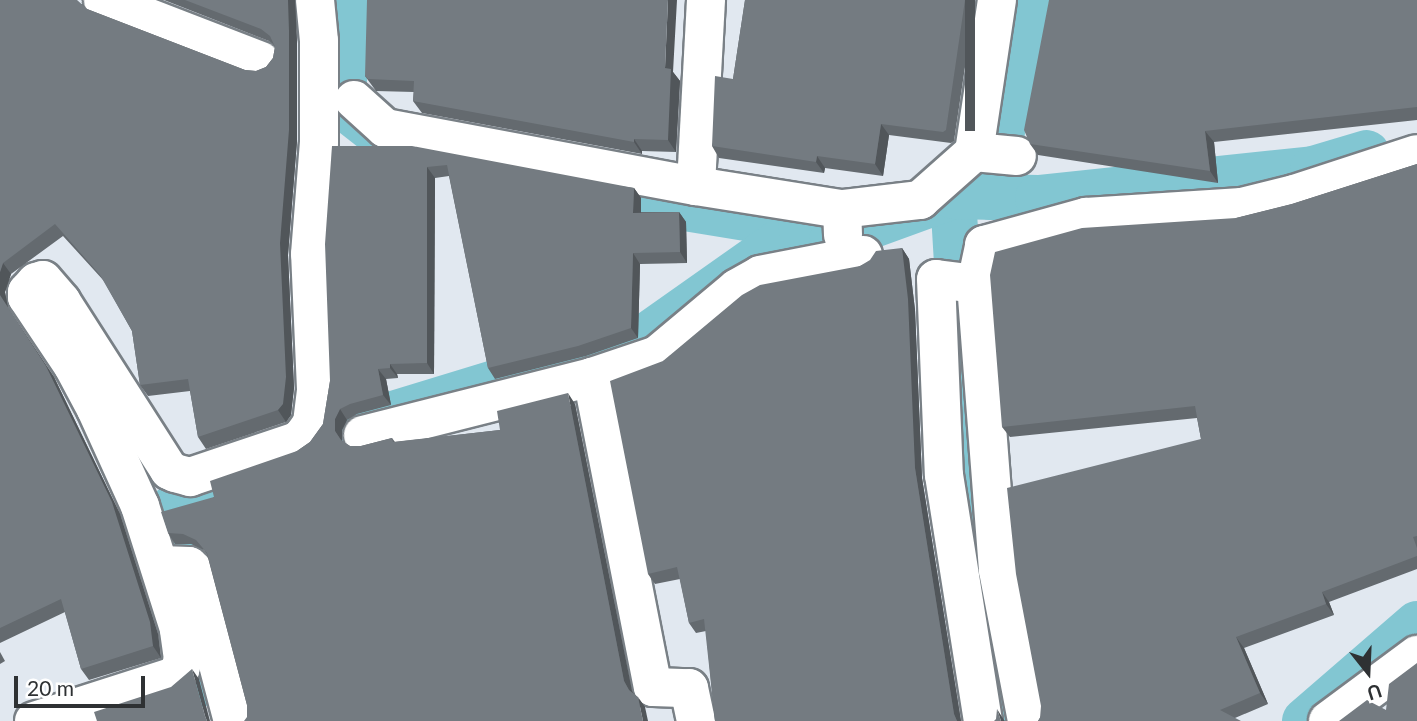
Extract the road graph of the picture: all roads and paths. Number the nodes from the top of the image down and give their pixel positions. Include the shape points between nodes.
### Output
1 (103, 0) edge
2 (315, 0) edge
3 (706, 0) edge
4 (997, 0) edge
5 (261, 61) dead end
6 (354, 100) dead end
7 (974, 152) junction
8 (1417, 153) edge
9 (1017, 156) dead end
10 (696, 186) junction
11 (842, 209) junction
12 (976, 284) junction
13 (592, 377) junction
14 (363, 435) dead end
15 (171, 565) junction
16 (998, 570) junction
17 (958, 574) junction
18 (1417, 655) edge
19 (34, 721) edge
20 (233, 721) edge
21 (696, 721) edge
22 (983, 721) edge
23 (1027, 721) edge
24 (1328, 721) edge

1 - 5 street
2 - 15 street via 319,142 310,254 316,389 313,423 303,436 190,477 169,470 61,301 43,280 31,287 27,297 73,366
3 - 10 street
4 - 7 street
6 - 10 street via 385,128
7 - 9 street
7 - 11 street via 920,200
8 - 12 street via 1242,207 1086,217 984,245
10 - 11 street
11 - 13 street via 853,256 760,275 737,288 657,355
12 - 16 street
12 - 17 street via 937,280 944,475
13 - 14 street
13 - 21 street via 653,687 689,688
15 - 19 street via 183,659 177,674
15 - 20 street via 193,570
16 - 17 street
16 - 23 street
17 - 22 street
18 - 24 street

